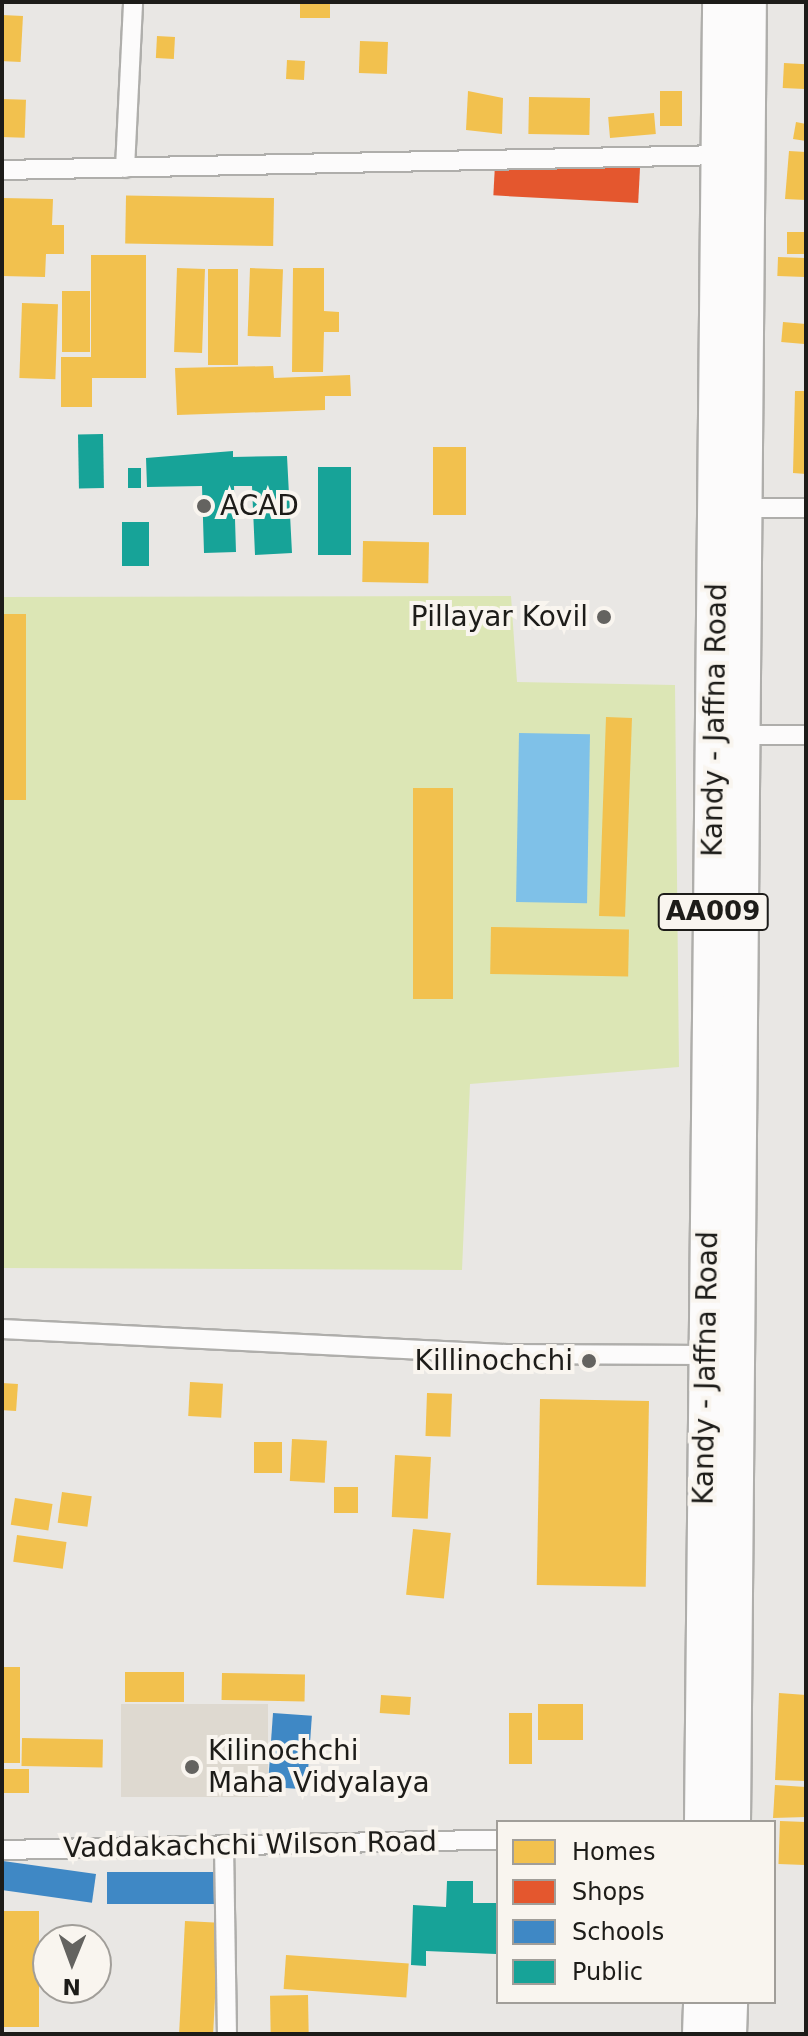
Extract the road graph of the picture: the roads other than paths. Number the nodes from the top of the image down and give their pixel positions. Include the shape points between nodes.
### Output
1 (133, 2) edge
2 (720, 2) edge
3 (749, 2) edge
4 (735, 155) junction
5 (125, 168) junction
6 (2, 170) edge
7 (746, 508) junction
8 (806, 508) edge
9 (729, 734) junction
10 (806, 735) edge
11 (2, 1329) edge
12 (705, 1355) junction
13 (702, 1820) edge
14 (733, 1820) edge
15 (496, 1840) edge
16 (224, 1845) junction
17 (2, 1850) edge
18 (701, 2004) edge
19 (730, 2004) edge
20 (227, 2034) edge
21 (700, 2034) edge
22 (729, 2034) edge

1 - 5 street
2 - 4 highway, Kandy - Jaffna Road / AA009
3 - 4 highway, Kandy - Jaffna Road / AA009
4 - 5 street
4 - 7 highway, Kandy - Jaffna Road / AA009
4 - 9 highway, Kandy - Jaffna Road / AA009
5 - 6 street
7 - 8 street
7 - 9 highway, Kandy - Jaffna Road / AA009
9 - 10 street
9 - 12 highway, Kandy - Jaffna Road / AA009
9 - 14 highway, Kandy - Jaffna Road / AA009
11 - 12 street via 506,1354
12 - 13 highway, Kandy - Jaffna Road / AA009
15 - 16 street, Vaddakachchi Wilson Road
16 - 17 street, Vaddakachchi Wilson Road
16 - 20 street
18 - 21 highway
19 - 22 highway

